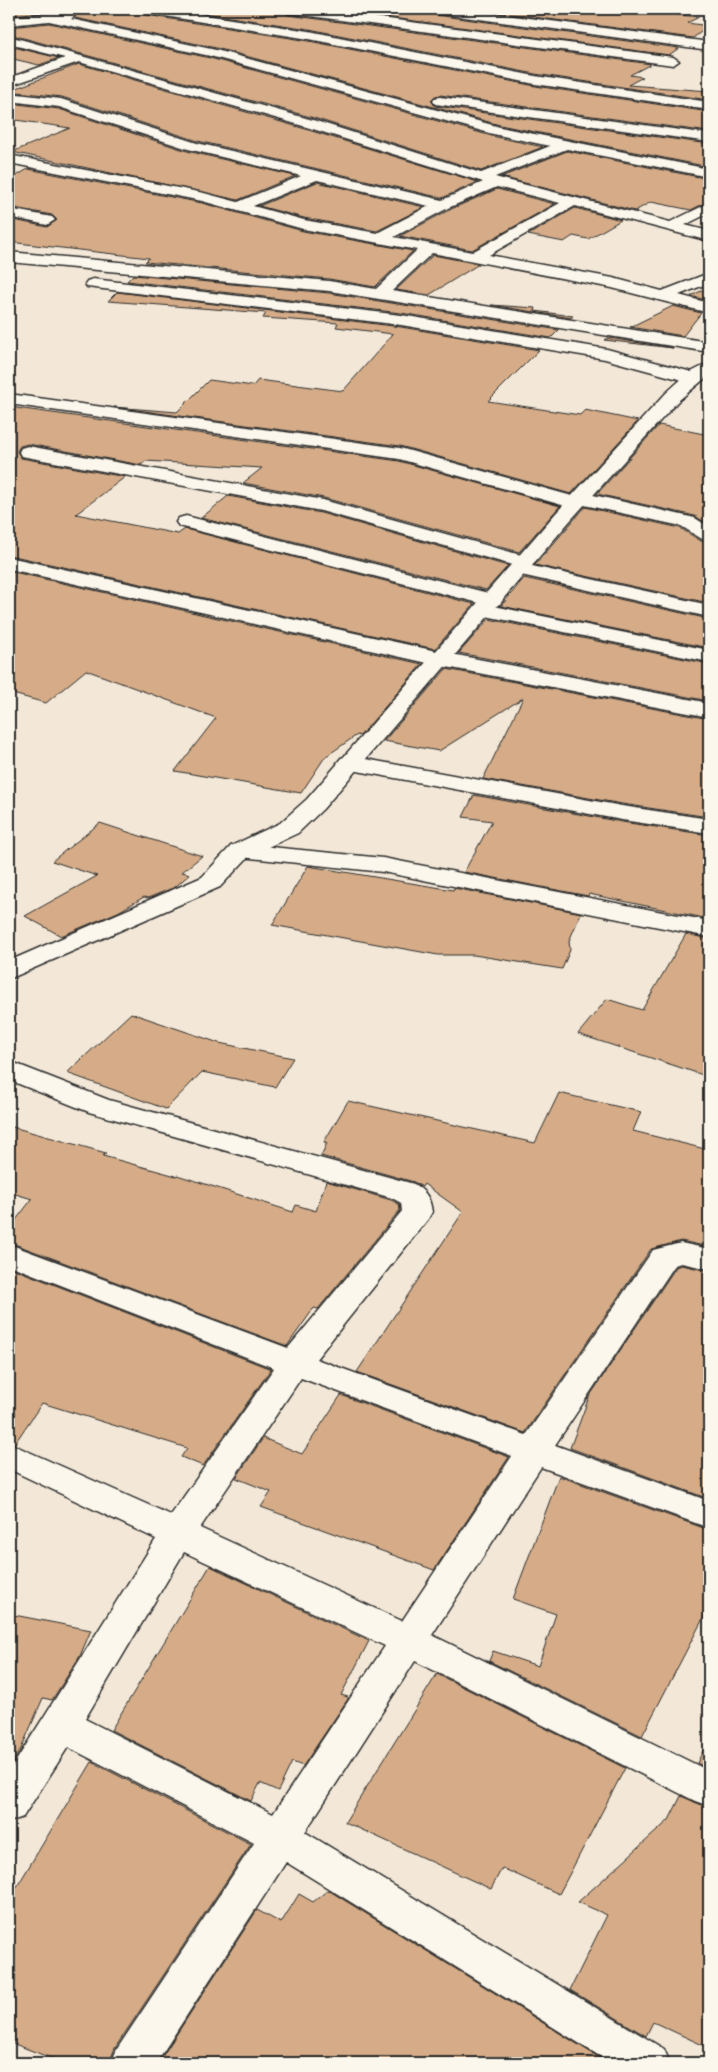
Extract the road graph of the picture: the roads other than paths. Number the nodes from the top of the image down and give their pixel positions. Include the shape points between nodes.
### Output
1 (146, 9) edge
2 (288, 9) edge
3 (435, 9) edge
4 (80, 12) dead end
5 (50, 18) junction
6 (9, 21) edge
7 (9, 40) edge
8 (707, 45) edge
9 (78, 58) junction
10 (673, 62) junction
11 (656, 70) dead end
12 (9, 82) edge
13 (631, 83) dead end
14 (614, 92) junction
15 (9, 97) edge
16 (391, 101) junction
17 (709, 106) edge
18 (709, 138) edge
19 (564, 145) junction
20 (9, 159) edge
21 (709, 173) edge
22 (316, 175) junction
23 (489, 179) junction
24 (574, 201) junction
25 (443, 205) junction
26 (240, 206) junction
27 (709, 207) edge
28 (9, 213) edge
29 (47, 220) dead end
30 (673, 226) junction
31 (709, 236) edge
32 (378, 239) junction
33 (428, 248) junction
34 (9, 257) edge
35 (474, 257) junction
36 (709, 278) edge
37 (93, 284) dead end
38 (380, 294) junction
39 (662, 296) junction
40 (709, 308) edge
41 (709, 347) edge
42 (701, 373) edge
43 (9, 399) edge
44 (28, 452) dead end
45 (578, 501) junction
46 (186, 522) dead end
47 (709, 535) edge
48 (9, 563) edge
49 (522, 566) junction
50 (488, 605) junction
51 (709, 611) edge
52 (709, 656) edge
53 (441, 660) junction
54 (709, 710) edge
55 (349, 763) junction
56 (709, 826) edge
57 (240, 851) junction
58 (709, 929) edge
59 (9, 971) edge
60 (9, 1070) edge
61 (9, 1254) edge
62 (709, 1259) edge
63 (294, 1364) junction
64 (533, 1451) junction
65 (9, 1455) edge
66 (709, 1514) edge
67 (177, 1534) junction
68 (409, 1641) junction
69 (61, 1725) junction
70 (709, 1789) edge
71 (9, 1805) edge
72 (279, 1837) junction
73 (132, 2063) edge
74 (649, 2063) edge

1 - 14 street via 309,35 483,71
2 - 10 street
3 - 8 street
4 - 5 street
5 - 6 street
5 - 16 street via 212,53
7 - 9 street
8 - 10 street
9 - 12 street
9 - 23 street via 308,123
10 - 11 street
13 - 14 street
14 - 17 street
15 - 22 street via 76,107 193,146
16 - 18 street via 453,101
16 - 19 street via 498,131
19 - 21 street
19 - 23 street
20 - 26 street
22 - 25 street
22 - 26 street
23 - 24 street
23 - 25 street
24 - 30 street
24 - 35 street
25 - 32 street
26 - 32 street via 303,224
27 - 30 street
28 - 29 street
30 - 31 street
32 - 33 street
33 - 35 street
33 - 38 street
34 - 38 street via 329,286
35 - 39 street via 613,283
36 - 39 street
37 - 42 street via 401,320
38 - 41 street
39 - 40 street
42 - 45 street via 672,397
43 - 45 street via 400,454
44 - 49 street via 323,506
45 - 47 street via 688,522
45 - 49 street
46 - 50 street
48 - 53 street
49 - 50 street
49 - 51 street
50 - 52 street
50 - 53 street
53 - 54 street
53 - 55 street
55 - 56 street via 622,814
55 - 57 street via 315,804 289,828
57 - 58 street via 383,865
57 - 59 street via 211,882
60 - 63 street via 99,1106 403,1192 415,1199 417,1212
61 - 63 street
62 - 64 street via 681,1253 664,1257
63 - 64 street
63 - 67 street
64 - 66 street
64 - 68 street
65 - 67 street
67 - 68 street
67 - 69 street
68 - 70 street
68 - 72 street
69 - 71 street
69 - 72 street
72 - 73 street
72 - 74 street

